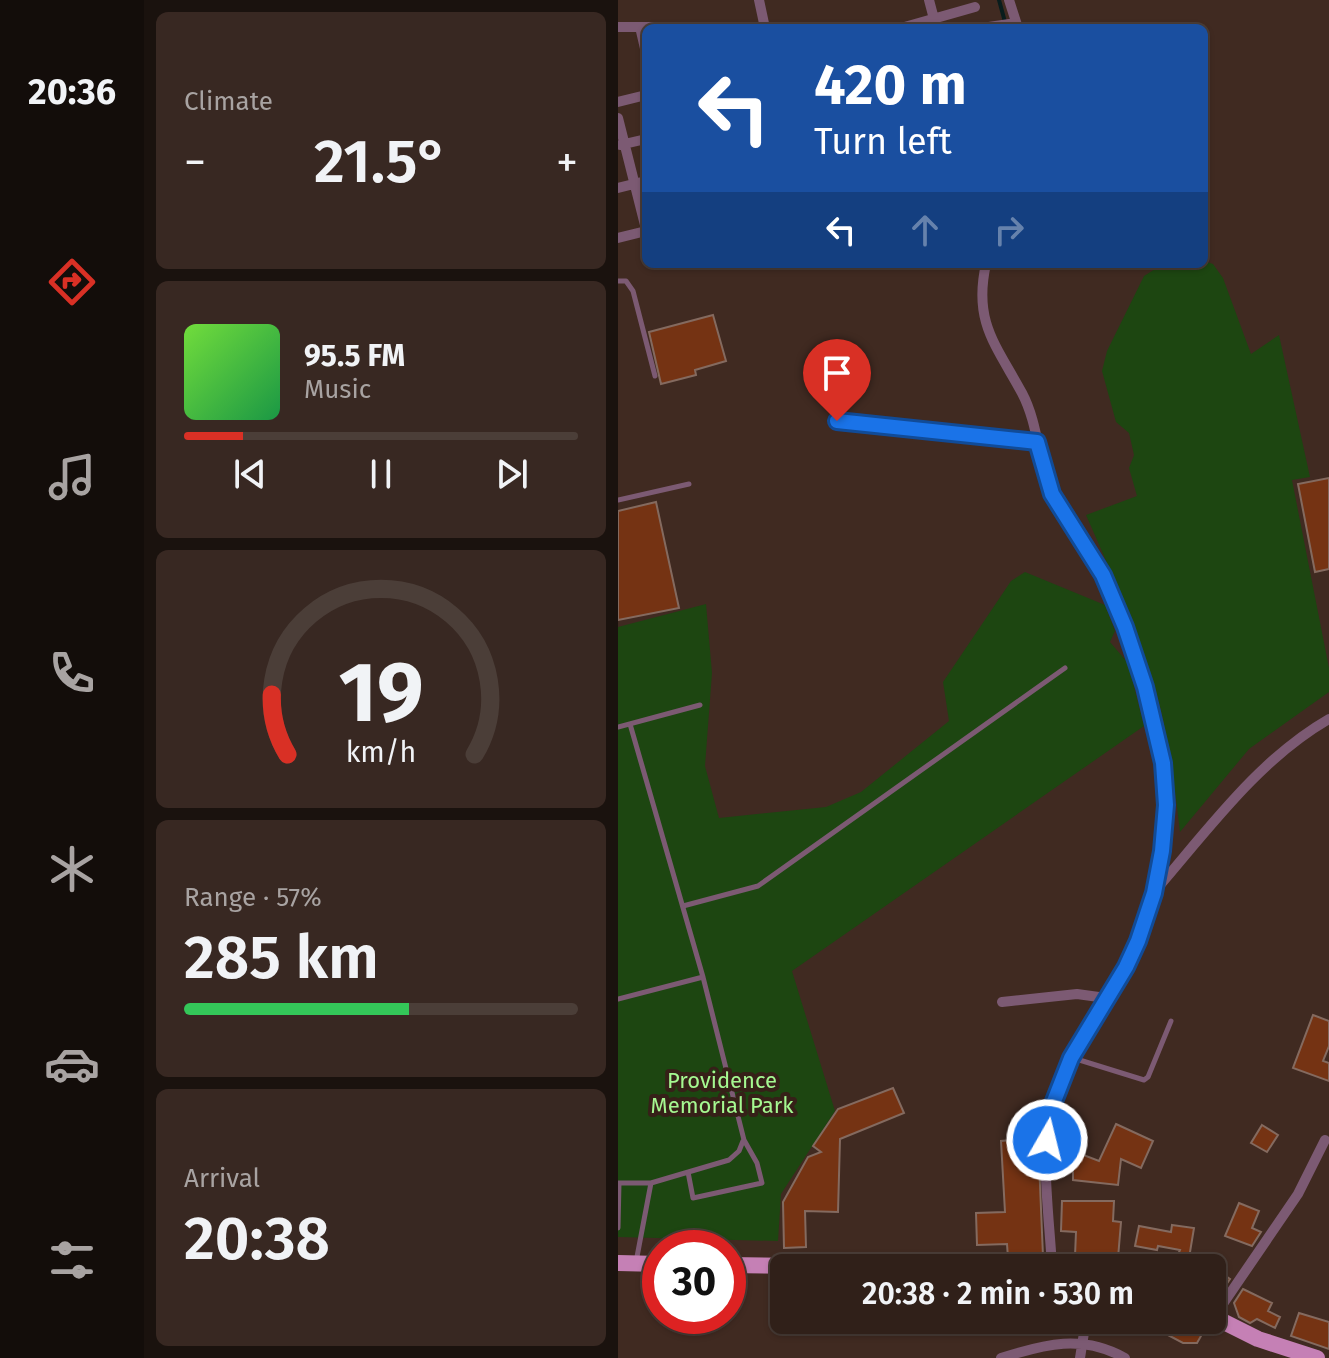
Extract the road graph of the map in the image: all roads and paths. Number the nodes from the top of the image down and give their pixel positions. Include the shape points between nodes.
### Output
1 (759, 0) edge
2 (929, 0) edge
3 (1009, 0) edge
4 (974, 3) edge
5 (934, 19) junction
6 (764, 24) edge
7 (916, 24) edge
8 (981, 24) edge
9 (1016, 24) edge
10 (618, 27) edge
11 (640, 27) joint
12 (642, 36) edge
13 (642, 96) edge
14 (618, 102) edge
15 (618, 118) edge
16 (642, 140) edge
17 (621, 145) edge
18 (640, 182) edge
19 (618, 188) edge
20 (642, 231) edge
21 (618, 238) edge
22 (985, 268) edge
23 (618, 281) edge
24 (655, 376) dead end
25 (837, 421) dead end
26 (1037, 442) junction
27 (689, 484) dead end
28 (618, 500) edge
29 (1065, 668) dead end
30 (700, 705) dead end
31 (1329, 719) edge
32 (630, 724) junction
33 (618, 727) edge
34 (1154, 893) junction
35 (683, 906) junction
36 (703, 977) junction
37 (1106, 998) junction
38 (618, 999) edge
39 (1002, 1002) dead end
40 (1171, 1021) dead end
41 (1071, 1058) junction
42 (744, 1140) junction
43 (1325, 1140) dead end
44 (688, 1172) junction
45 (618, 1183) edge
46 (651, 1183) junction
47 (618, 1228) edge
48 (1052, 1254) edge
49 (618, 1263) edge
50 (636, 1263) junction
51 (642, 1263) edge
52 (746, 1265) edge
53 (770, 1265) edge
54 (1226, 1298) edge
55 (1226, 1323) edge
56 (1084, 1334) edge
57 (1083, 1343) junction
58 (1004, 1358) edge
59 (1080, 1358) edge
60 (1125, 1358) edge
61 (1317, 1358) edge

1 - 6 street
2 - 5 street
3 - 9 street
4 - 5 street
4 - 8 street
5 - 7 street
10 - 11 street
11 - 12 street
13 - 14 street
15 - 17 street
16 - 17 street
17 - 18 street
18 - 19 street
20 - 21 street
22 - 26 street via 983,314 1003,366 1022,393
23 - 24 lane via 626,281 633,291
25 - 26 street
26 - 34 street via 1052,494 1103,575 1145,687 1165,782
27 - 28 lane
29 - 35 lane via 758,886
30 - 32 lane
31 - 34 street via 1261,773
32 - 33 lane
32 - 35 lane
34 - 37 street via 1138,941
35 - 36 lane
36 - 38 lane
36 - 42 lane
37 - 39 street via 1077,994
37 - 41 street
40 - 41 lane via 1144,1080
41 - 48 street via 1053,1098 1047,1128
42 - 44 lane via 729,1160
42 - 44 lane via 762,1175 758,1186 693,1198
43 - 54 street via 1298,1194
44 - 46 lane
45 - 46 lane
45 - 47 lane
46 - 50 lane
49 - 50 main road
50 - 51 main road
52 - 53 main road
55 - 61 main road
56 - 57 street
57 - 58 street via 1039,1345
57 - 59 street
57 - 60 street

